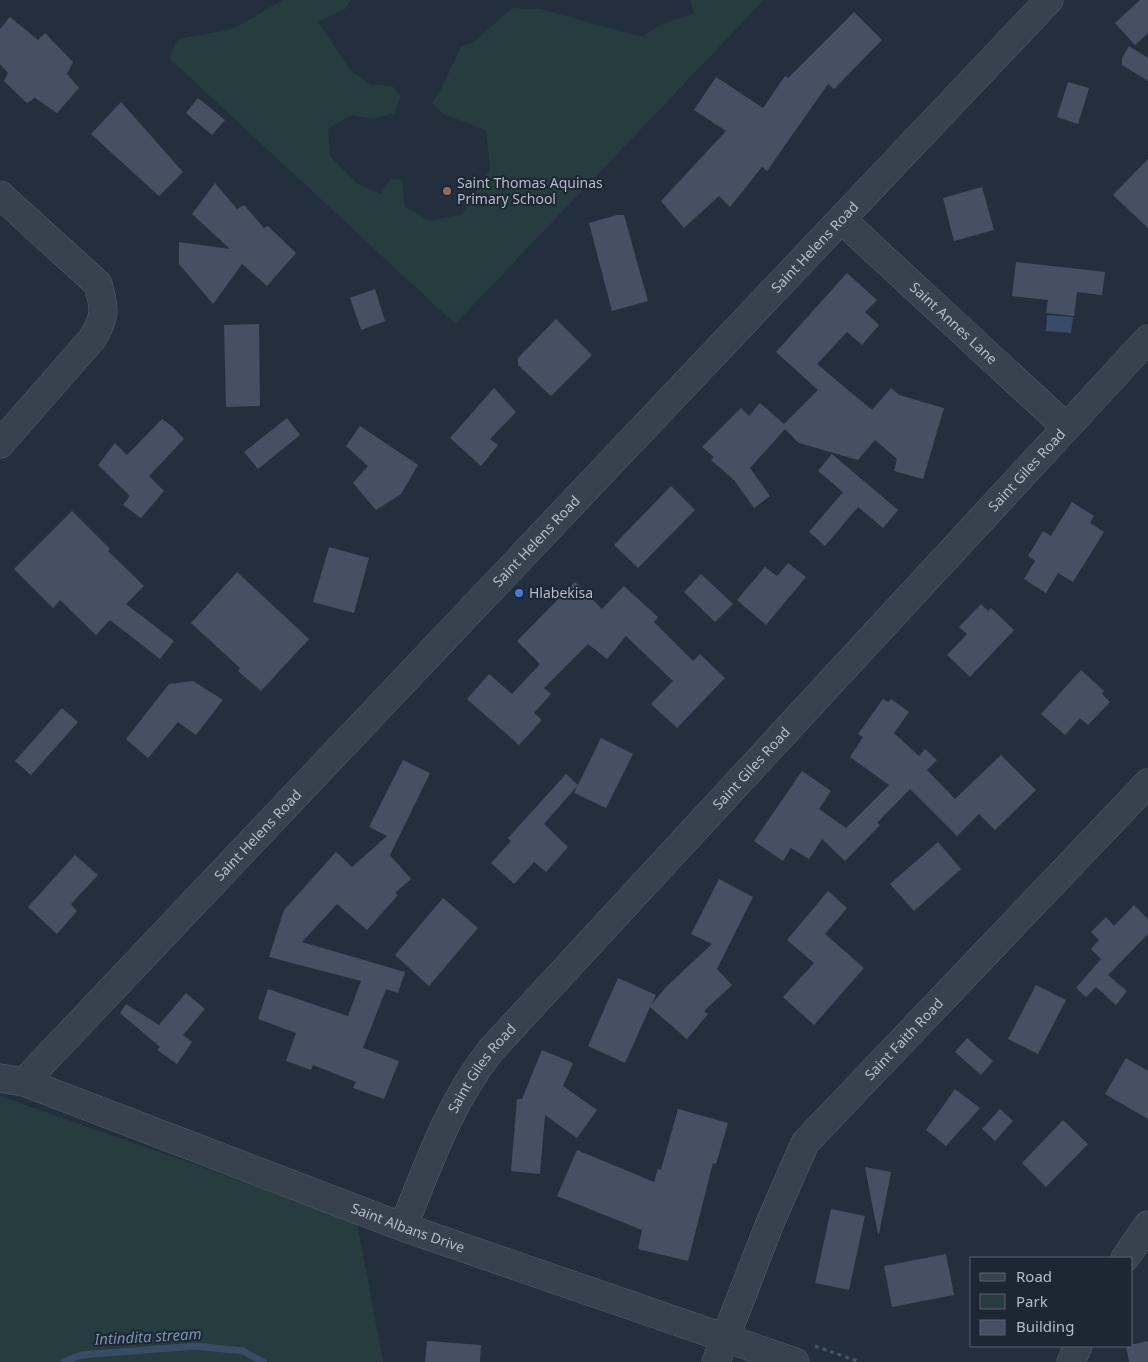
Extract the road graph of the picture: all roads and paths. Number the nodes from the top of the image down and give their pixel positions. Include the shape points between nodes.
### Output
1 (1049, 0) edge
2 (0, 195) edge
3 (842, 220) junction
4 (1148, 339) edge
5 (1066, 427) junction
6 (0, 444) edge
7 (1148, 783) edge
8 (12, 1080) edge
9 (1148, 1225) edge
10 (403, 1227) junction
11 (1127, 1257) edge
12 (1078, 1347) edge
13 (721, 1350) edge
14 (795, 1362) edge
15 (1070, 1362) edge

1 - 3 street, Saint Helens Road
2 - 6 street via 98,284 104,305 101,325 92,339
3 - 5 street, Saint Annes Lane
3 - 8 street, Saint Helens Road
4 - 5 street, Saint Giles Road
5 - 10 street, Saint Giles Road via 491,1050 472,1074 450,1114
7 - 13 street, Saint Faith Road via 805,1143
8 - 10 street, Saint Albans Drive
9 - 11 street
10 - 13 street, Saint Albans Drive
12 - 15 street
13 - 14 street, Saint Albans Drive

